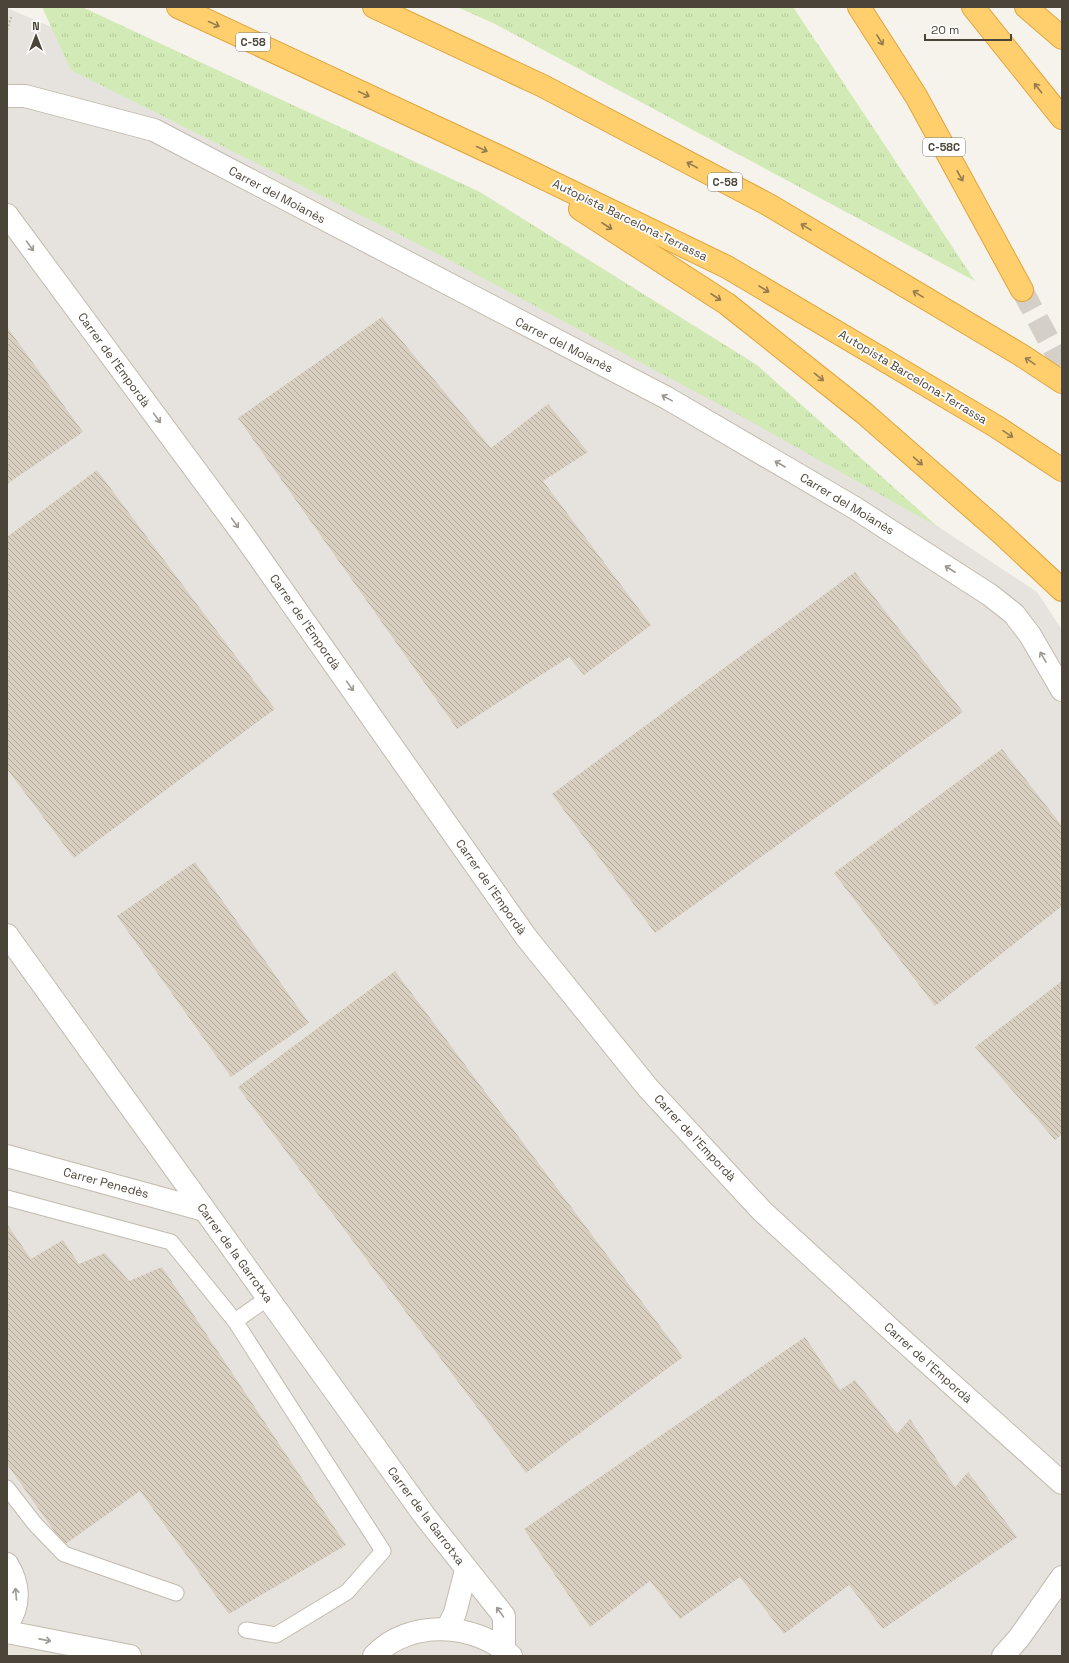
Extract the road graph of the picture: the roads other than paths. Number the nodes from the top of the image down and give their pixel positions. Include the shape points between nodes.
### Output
1 (178, 7) edge
2 (374, 7) edge
3 (859, 7) edge
4 (973, 7) edge
5 (1026, 7) edge
6 (1062, 38) edge
7 (7, 96) edge
8 (1062, 118) edge
9 (504, 159) junction
10 (7, 215) edge
11 (1022, 290) tunnel mouth
12 (1062, 382) edge
13 (1062, 470) edge
14 (1062, 590) edge
15 (1062, 690) edge
16 (7, 935) edge
17 (7, 1156) edge
18 (7, 1198) edge
19 (204, 1210) junction
20 (268, 1298) junction
21 (235, 1321) junction
22 (1062, 1483) edge
23 (7, 1488) edge
24 (7, 1564) edge
25 (466, 1570) junction
26 (1062, 1577) edge
27 (176, 1593) dead end
28 (7, 1624) edge
29 (447, 1629) junction
30 (246, 1630) dead end
31 (7, 1632) edge
32 (507, 1653) edge
33 (130, 1656) edge
34 (374, 1656) edge
35 (1003, 1656) edge

1 -> 9 highway, Autopista Barcelona-Terrassa / C-58
12 -> 2 highway, C-58 via 1022,355 769,205 543,86
3 -> 11 highway, C-58C via 916,96
8 -> 4 highway
5 - 6 highway
15 -> 7 street, Carrer del Moianès via 1030,635 1014,614 990,595 855,508 667,398 154,130 25,96
9 -> 13 highway, Autopista Barcelona-Terrassa / C-58 via 727,267 990,423
9 -> 14 highway via 727,304 864,413
10 -> 22 street, Carrer de l'Empordà via 245,537 526,937 648,1088 762,1211
16 - 19 street, Carrer de la Garrotxa
17 - 19 street, Carrer Penedès
18 - 21 lane via 171,1242
19 - 20 street, Carrer de la Garrotxa
20 - 21 lane
20 - 25 street, Carrer de la Garrotxa
21 - 30 lane via 383,1551 347,1592 276,1635
23 - 27 lane via 35,1524 64,1554
28 -> 24 street via 17,1604 16,1587
25 - 29 street via 455,1613
32 -> 25 street, Carrer de la Garrotxa via 504,1616
26 - 35 street via 1019,1638
29 - 32 street via 477,1634
29 - 34 street via 422,1631 398,1639
31 -> 33 street

